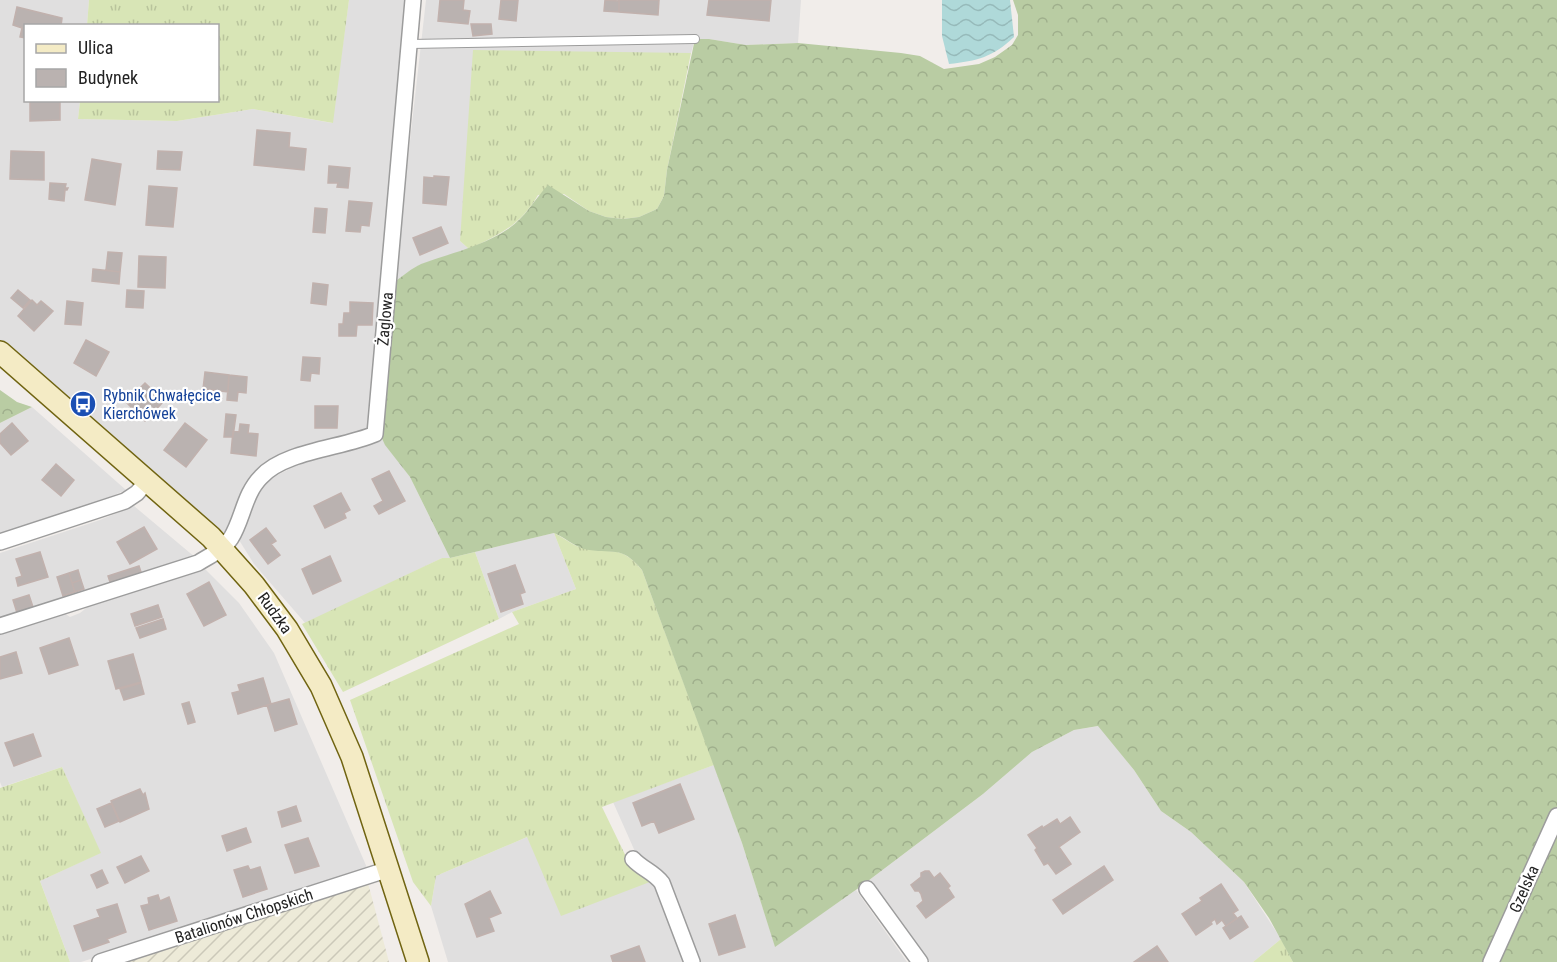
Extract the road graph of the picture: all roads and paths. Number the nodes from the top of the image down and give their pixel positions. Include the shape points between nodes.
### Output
1 (413, 0) edge
2 (695, 39) dead end
3 (410, 44) junction
4 (0, 352) edge
5 (148, 480) junction
6 (0, 542) edge
7 (222, 548) junction
8 (0, 626) edge
9 (1557, 816) edge
10 (633, 859) dead end
11 (389, 869) junction
12 (867, 889) dead end
13 (100, 962) edge
14 (418, 962) edge
15 (692, 962) edge
16 (920, 962) edge
17 (1491, 962) edge

1 - 3 street, Żaglowa
2 - 3 lane
3 - 7 street, Żaglowa via 375,434 308,453 261,476 231,538
4 - 5 main road, Rudzka
5 - 6 street via 125,501
5 - 7 main road, Rudzka
7 - 8 street via 198,563
7 - 11 main road, Rudzka via 278,616 321,686 352,757
9 - 17 street, Gzelska
10 - 15 street via 656,874 662,883
11 - 13 street, Batalionów Chłopskich
11 - 14 main road, Rudzka
12 - 16 street

